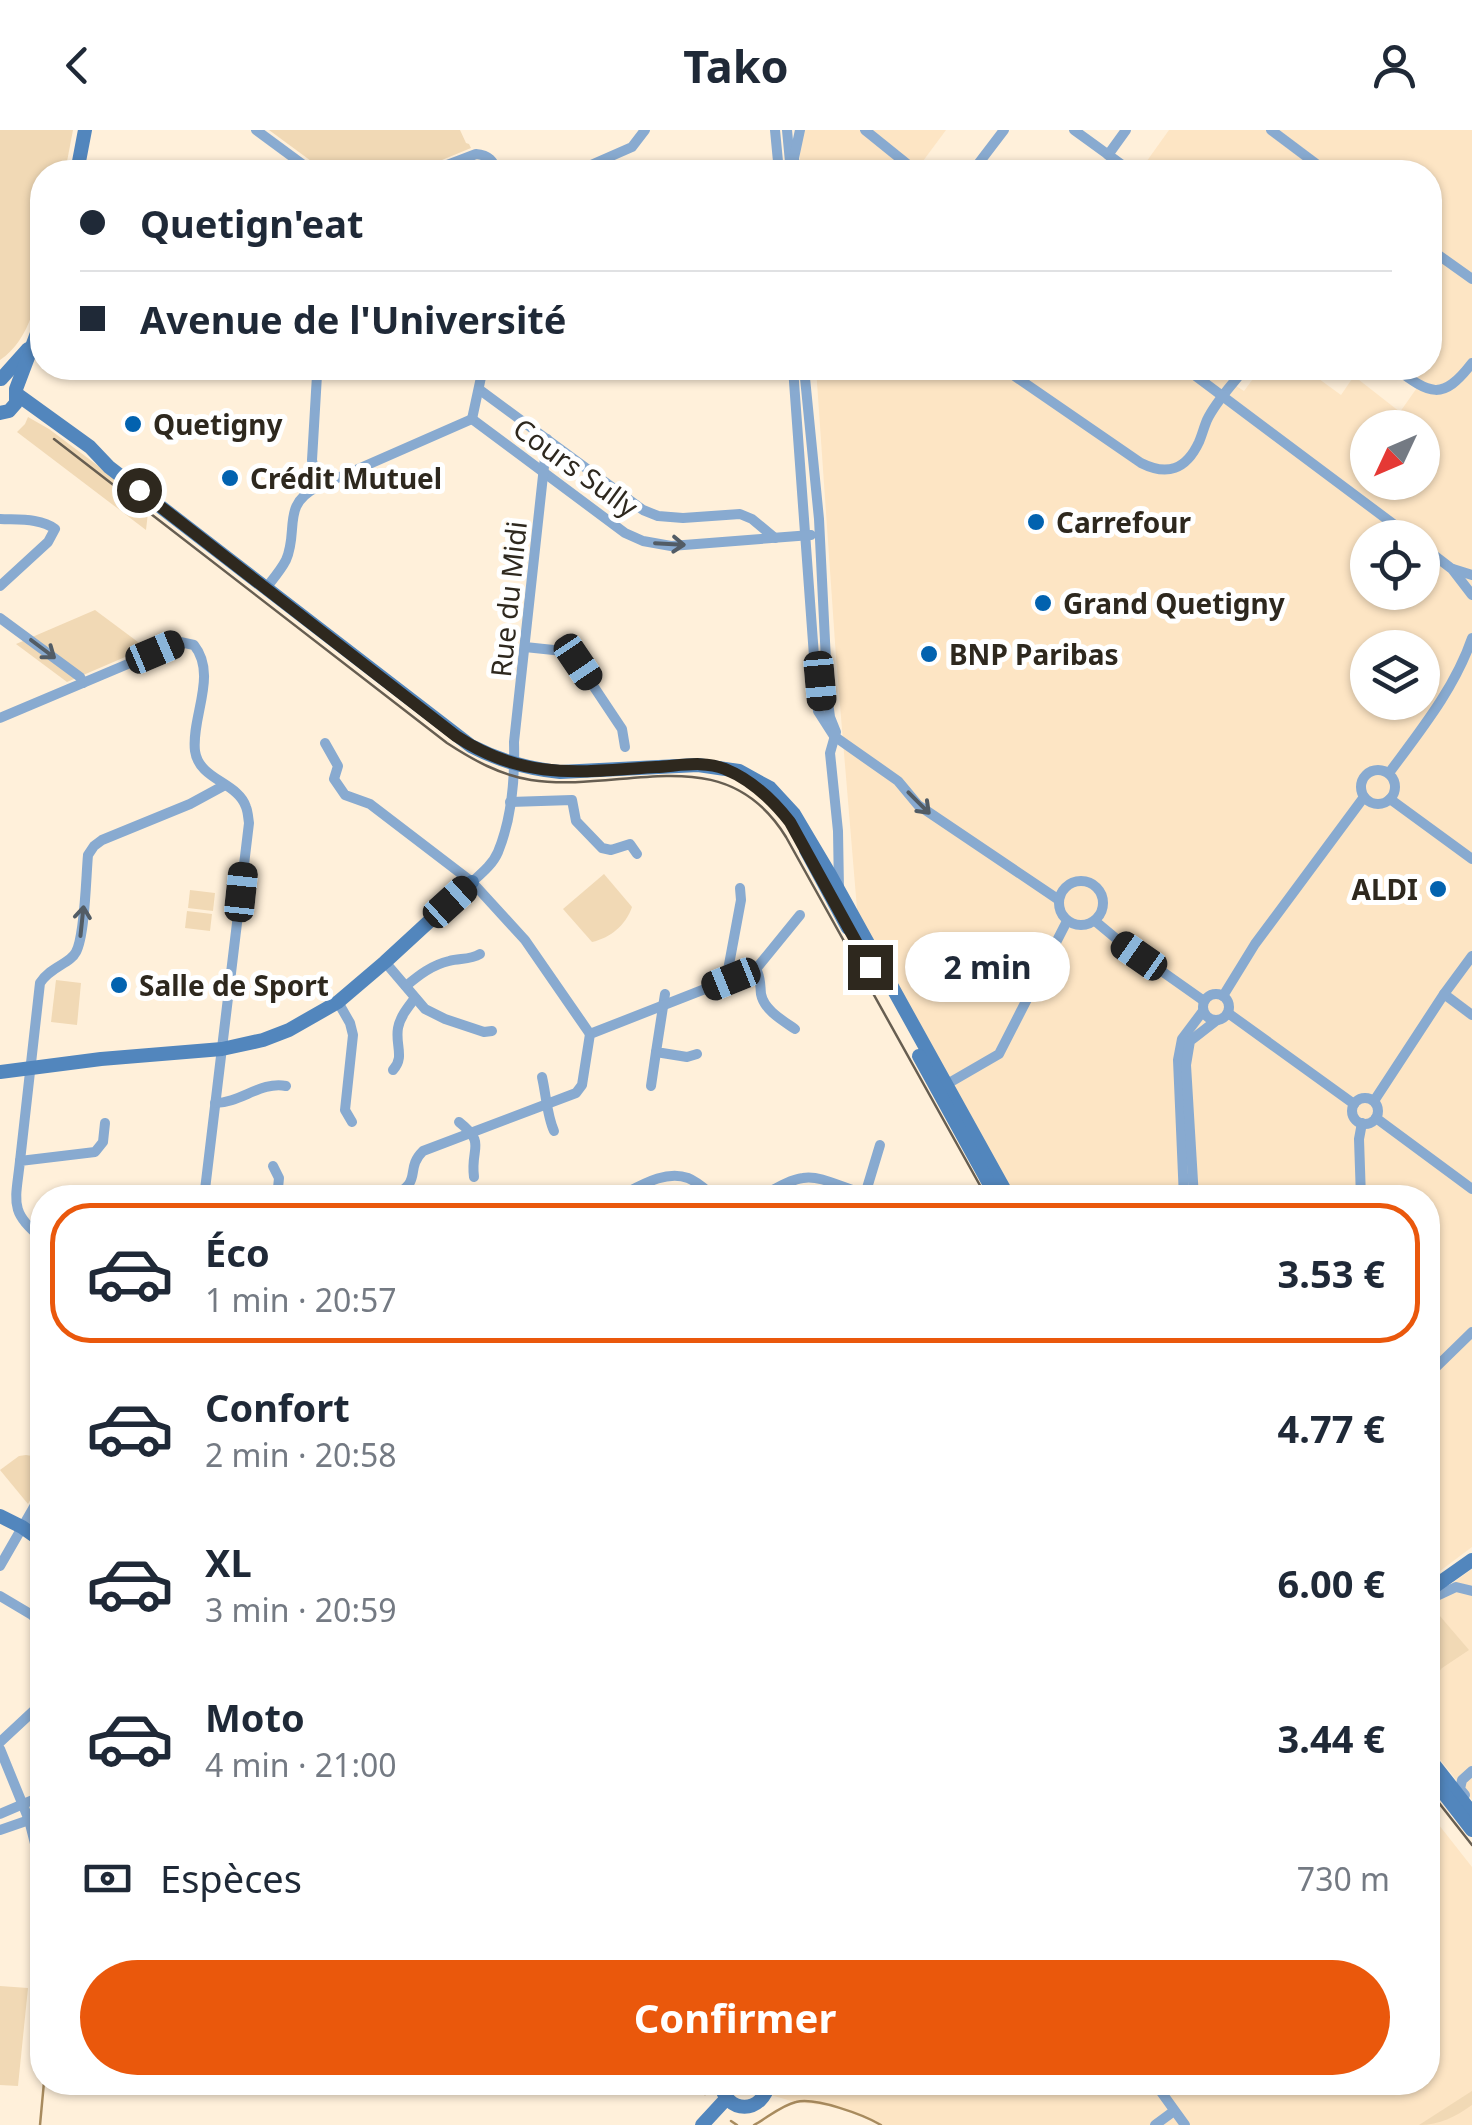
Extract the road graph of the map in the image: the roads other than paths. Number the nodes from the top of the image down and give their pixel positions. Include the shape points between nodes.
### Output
1 (85, 130) edge
2 (256, 130) edge
3 (644, 130) edge
4 (780, 130) edge
5 (801, 130) edge
6 (866, 130) edge
7 (1004, 130) edge
8 (1074, 130) edge
9 (1126, 130) edge
10 (1271, 130) edge
11 (1108, 155) junction
12 (79, 160) edge
13 (297, 160) edge
14 (460, 160) edge
15 (492, 160) edge
16 (602, 160) edge
17 (785, 160) edge
18 (793, 160) edge
19 (902, 160) edge
20 (981, 160) edge
21 (1115, 160) edge
22 (1312, 160) edge
23 (1442, 257) edge
24 (1472, 279) edge
25 (30, 346) edge
26 (30, 353) edge
27 (1472, 363) edge
28 (0, 379) edge
29 (317, 380) edge
30 (481, 380) edge
31 (802, 380) edge
32 (802, 380) edge
33 (1020, 380) edge
34 (1202, 380) edge
35 (1236, 380) edge
36 (1411, 380) edge
37 (480, 390) junction
38 (1225, 396) junction
39 (8, 405) edge
40 (472, 419) junction
41 (547, 438) junction
42 (544, 472) junction
43 (317, 487) junction
44 (0, 518) edge
45 (1388, 520) edge
46 (811, 535) junction
47 (776, 539) junction
48 (1440, 560) edge
49 (1452, 569) junction
50 (1472, 575) edge
51 (0, 586) edge
52 (266, 588) junction
53 (1472, 595) edge
54 (0, 618) edge
55 (1472, 638) edge
56 (525, 646) junction
57 (1472, 658) edge
58 (1461, 668) junction
59 (83, 683) junction
60 (826, 712) junction
61 (0, 718) edge
62 (838, 737) junction
63 (325, 743) dead end
64 (625, 747) dead end
65 (515, 765) junction
66 (722, 767) junction
67 (1389, 773) junction
68 (225, 784) junction
69 (1364, 797) junction
70 (1390, 800) junction
71 (510, 802) junction
72 (637, 854) dead end
73 (1472, 859) edge
74 (472, 882) junction
75 (740, 888) dead end
76 (839, 891) junction
77 (1060, 900) junction
78 (800, 915) dead end
79 (1067, 921) junction
80 (1094, 921) junction
81 (480, 954) dead end
82 (1472, 956) edge
83 (385, 962) junction
84 (756, 970) junction
85 (731, 979) junction
86 (406, 986) junction
87 (1444, 994) junction
88 (1223, 996) junction
89 (414, 998) junction
90 (664, 1000) junction
91 (338, 1002) junction
92 (1204, 1006) junction
93 (1228, 1013) junction
94 (1472, 1016) edge
95 (1217, 1020) junction
96 (795, 1029) dead end
97 (492, 1030) dead end
98 (590, 1034) junction
99 (222, 1048) junction
100 (656, 1052) junction
101 (696, 1054) dead end
102 (30, 1069) junction
103 (393, 1070) dead end
104 (0, 1072) edge
105 (542, 1077) dead end
106 (286, 1086) dead end
107 (651, 1086) dead end
108 (941, 1087) junction
109 (215, 1102) junction
110 (1374, 1102) junction
111 (549, 1104) junction
112 (1354, 1104) junction
113 (1376, 1118) junction
114 (105, 1122) dead end
115 (352, 1122) dead end
116 (459, 1122) dead end
117 (1362, 1123) junction
118 (554, 1131) dead end
119 (473, 1132) junction
120 (880, 1146) dead end
121 (20, 1161) junction
122 (273, 1166) dead end
123 (474, 1177) dead end
124 (205, 1185) edge
125 (278, 1185) edge
126 (409, 1185) edge
127 (644, 1185) edge
128 (698, 1185) edge
129 (786, 1185) edge
130 (836, 1185) edge
131 (870, 1185) edge
132 (990, 1185) edge
133 (1000, 1185) edge
134 (1183, 1185) edge
135 (1193, 1185) edge
136 (1361, 1185) edge
137 (1472, 1188) edge
138 (30, 1228) edge
139 (1472, 1332) edge
140 (1440, 1363) edge
141 (30, 1513) edge
142 (0, 1516) edge
143 (22, 1526) junction
144 (30, 1532) edge
145 (1472, 1560) edge
146 (0, 1566) edge
147 (1440, 1583) edge
148 (1472, 1590) edge
149 (1, 1592) edge
150 (1440, 1594) edge
151 (30, 1614) edge
152 (30, 1715) edge
153 (0, 1745) edge
154 (1472, 1771) edge
155 (1440, 1772) edge
156 (1440, 1789) edge
157 (30, 1801) edge
158 (24, 1804) junction
159 (1472, 1804) edge
160 (1472, 1813) edge
161 (0, 1814) edge
162 (29, 1820) junction
163 (30, 1824) edge
164 (0, 1830) edge
165 (1472, 1830) edge
166 (725, 2095) edge
167 (766, 2095) edge
168 (1163, 2095) edge
169 (726, 2099) junction
170 (1174, 2111) junction
171 (702, 2125) edge
172 (1154, 2125) edge
173 (1185, 2125) edge

1 - 12 main road
2 - 13 street
3 - 16 street via 638,141
4 - 17 street
5 - 18 street
6 - 19 street
7 - 20 street
8 - 11 street
9 - 11 street
10 - 22 street
11 - 21 street
14 - 15 street via 476,154
23 - 24 street
25 - 28 main road
26 - 39 main road
27 - 36 street via 1443,390
28 - 39 main road via 9,381
29 - 43 street
30 - 37 street
31 - 46 street
32 - 60 street via 829,598 833,699
33 - 38 street via 1156,470 1178,468 1191,457
34 - 38 street
35 - 38 street
37 - 40 street
37 - 41 street, Cours Sully
38 - 45 street
39 - 52 main road via 36,415 104,463
40 - 42 street, Cours Sully
40 - 43 street
41 - 42 street, Rue du Midi
41 - 47 street, Cours Sully via 643,510 683,518 740,514
42 -> 47 street, Cours Sully via 643,541 671,546
42 - 56 street, Rue du Midi
43 - 52 street via 295,506 288,556
44 - 51 street via 55,529
46 - 47 street, Cours Sully
46 - 60 street
48 - 49 street
49 - 50 street
49 - 53 street
52 - 65 main road via 456,736
54 -> 59 street
55 - 58 street
56 - 64 street via 574,657 622,729
56 - 65 street, Rue du Midi
57 - 58 street
58 - 67 street
59 - 61 street
59 - 68 street via 180,642 194,646 204,668 196,754 204,770
60 - 62 street
62 - 76 street via 830,754
62 -> 77 street via 926,812
63 - 74 street via 344,795 370,804
65 - 66 main road via 560,772
65 - 71 street, Rue du Midi
66 - 76 main road via 755,778 783,802
66 - 108 main road via 756,786 790,822
67 - 69 street via 1365,775
67 - 70 street via 1396,789
68 - 99 street via 246,806 248,822
102 -> 68 street via 40,983 70,960 80,942 90,850
69 - 70 street via 1379,804
69 - 88 street
70 - 73 street
71 - 72 street via 572,800 576,821 602,848 630,844
71 - 74 street, Rue du Midi via 498,852
74 - 83 main road
74 - 98 street via 525,940
75 - 85 street
76 - 108 main road
77 - 79 street
77 - 80 street via 1075,882 1094,886 1103,903
78 - 84 street
79 - 80 street
79 - 108 street via 999,1054
80 - 92 street
81 - 86 street via 432,967
82 - 87 street
83 - 86 street
83 - 91 main road
84 - 85 street
84 - 96 street via 764,1004
85 - 90 street
86 - 89 street
87 - 94 street
87 - 110 street
88 - 92 street via 1213,994
88 - 93 street
89 - 97 street via 433,1014
89 - 103 street via 399,1023 400,1058
90 - 98 street
90 - 100 street
91 - 99 main road via 289,1030
91 - 115 street via 353,1035 345,1110
92 - 95 street via 1208,1018
92 - 134 street via 1182,1039 1178,1060
93 - 95 street
93 - 112 street
95 - 135 street via 1190,1041 1186,1065
98 - 111 street via 581,1087
99 - 102 main road
99 - 109 street
100 - 101 street
100 - 107 street
102 - 104 main road
102 - 121 street
105 - 111 street
106 - 109 street
108 - 132 main road
108 - 133 main road
109 - 124 street
110 - 112 street
110 - 113 street
111 - 118 street
111 - 119 street
112 - 117 street
113 - 117 street
113 - 137 street
114 - 121 street via 95,1152
116 - 119 street
117 - 136 street
119 - 123 street
119 - 126 street via 421,1153
120 - 131 street
121 - 138 street via 16,1204
122 - 125 street
127 - 128 street via 672,1175
129 - 130 street via 806,1178
139 - 140 street
141 - 143 street
142 - 143 main road
143 - 144 main road
143 - 146 street
145 - 147 main road
148 - 150 street via 1456,1587
149 - 151 street
152 - 153 street
153 - 158 street
154 - 159 street via 1460,1789
155 - 160 main road
156 - 165 main road
157 - 158 street
158 - 161 street
158 - 162 street
162 - 163 street
162 - 164 street
166 - 169 main road
167 - 169 main road via 755,2105
168 - 170 street
169 - 171 main road
170 - 172 street
170 - 173 street

